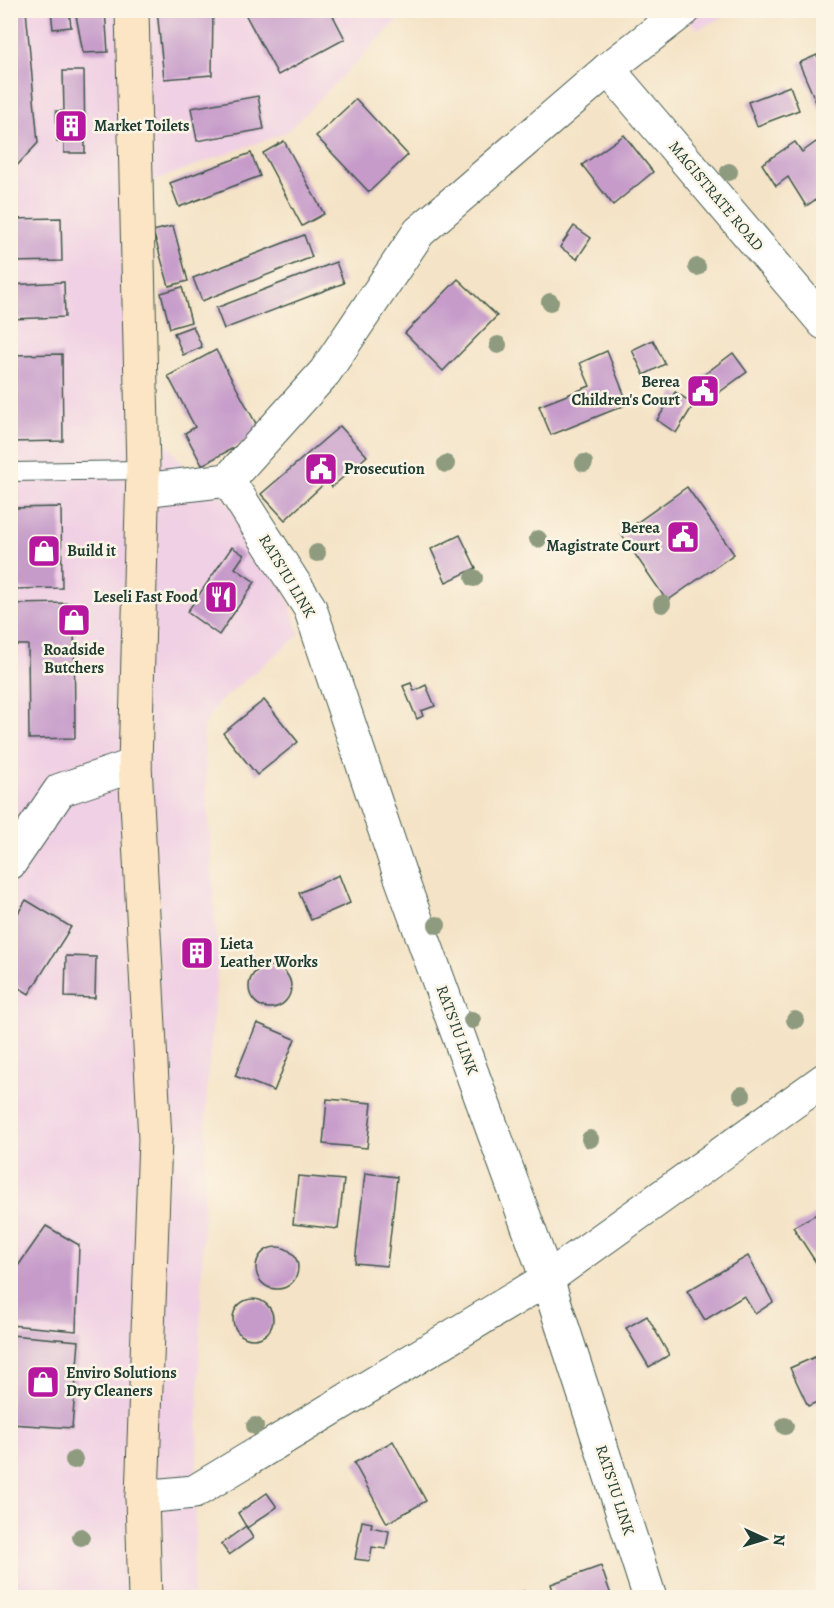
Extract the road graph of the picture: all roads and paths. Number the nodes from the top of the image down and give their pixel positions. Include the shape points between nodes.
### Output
1 (132, 10) edge
2 (684, 10) edge
3 (608, 69) junction
4 (824, 323) edge
5 (10, 472) edge
6 (143, 480) junction
7 (228, 480) junction
8 (135, 765) junction
9 (10, 862) edge
10 (824, 1080) edge
11 (547, 1279) junction
12 (142, 1497) junction
13 (146, 1598) edge
14 (650, 1598) edge

1 - 6 main road
2 - 3 street
3 - 4 street, MAGISTRATE ROAD
3 - 7 street via 419,232 325,372
5 - 6 lane
6 - 7 street
6 - 8 main road
7 - 11 street, RATS'IU LINK via 310,608 400,874
8 - 9 street via 60,790
8 - 12 main road via 155,1139
10 - 11 street
11 - 12 street via 194,1492
11 - 14 street, RATS'IU LINK
12 - 13 main road

